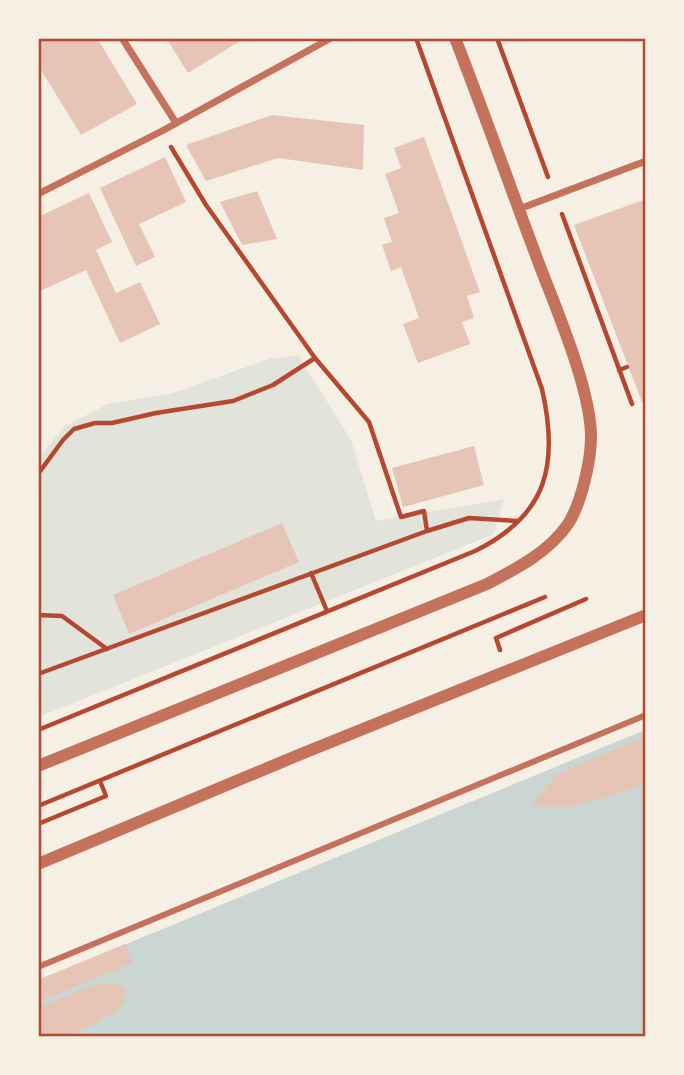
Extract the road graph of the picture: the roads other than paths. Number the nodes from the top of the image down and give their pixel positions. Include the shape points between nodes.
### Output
1 (122, 38) edge
2 (331, 38) edge
3 (455, 38) edge
4 (176, 123) junction
5 (646, 161) edge
6 (38, 194) edge
7 (519, 209) junction
8 (646, 615) edge
9 (646, 715) edge
10 (38, 766) edge
11 (38, 863) edge
12 (38, 967) edge

1 - 4 street
2 - 4 street
3 - 7 street
4 - 6 street
5 - 7 street
7 - 10 street via 587,407 591,437 587,469 569,523 511,572 487,584
8 - 11 street
9 - 12 street

